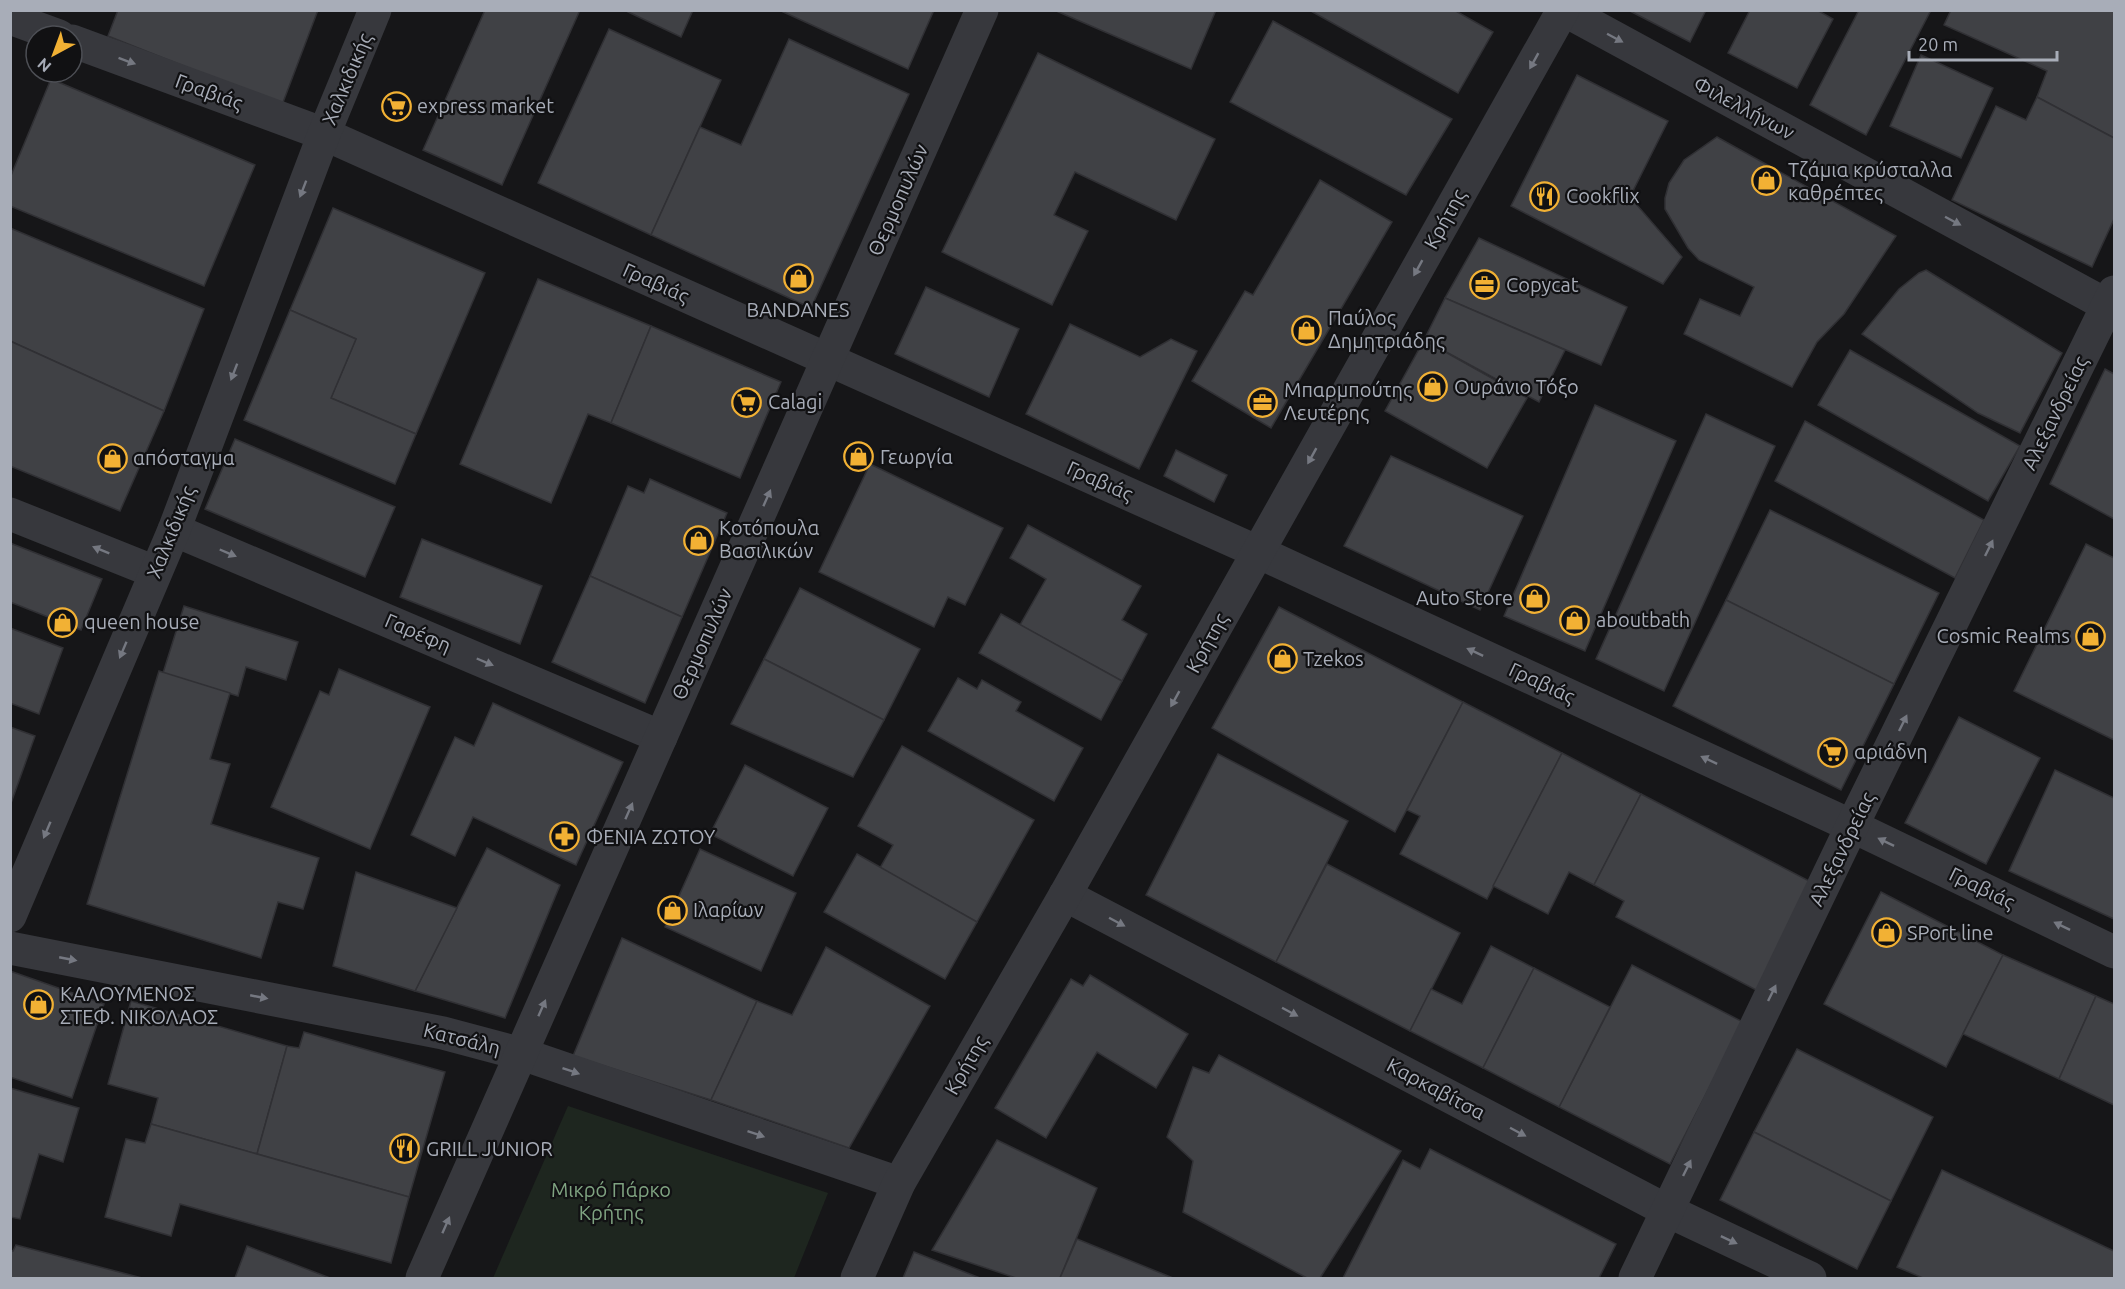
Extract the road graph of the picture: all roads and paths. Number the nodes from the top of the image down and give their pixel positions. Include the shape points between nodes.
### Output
1 (375, 10) edge
2 (982, 10) edge
3 (1563, 10) edge
4 (10, 18) edge
5 (26, 24) edge
6 (84, 45) edge
7 (324, 134) junction
8 (2112, 302) edge
9 (828, 360) junction
10 (10, 514) edge
11 (174, 530) junction
12 (1258, 552) junction
13 (155, 572) junction
14 (661, 737) junction
15 (1852, 826) junction
16 (1065, 895) junction
17 (10, 916) edge
18 (10, 948) edge
19 (2115, 952) edge
20 (522, 1054) junction
21 (899, 1183) junction
22 (1666, 1210) junction
23 (422, 1278) edge
24 (857, 1278) edge
25 (1635, 1278) edge
26 (1810, 1278) edge

1 - 7 street, Χαλκιδικής
2 - 9 street, Θερμοπυλών
3 -> 8 street, Φιλελλήνων
3 -> 12 street, Κρήτης
4 - 5 street
6 -> 7 street, Γραβιάς
7 - 9 street, Γραβιάς
7 -> 11 street, Χαλκιδικής
15 -> 8 street, Αλεξανδρείας
9 - 12 street, Γραβιάς
14 -> 9 street, Θερμοπυλών
13 -> 10 street
11 - 13 street, Χαλκιδικής
11 -> 14 street, Γαρέφη
15 -> 12 street, Γραβιάς
12 -> 16 street, Κρήτης
13 -> 17 street, Χαλκιδικής
20 -> 14 street, Θερμοπυλών
19 -> 15 street, Γραβιάς
22 -> 15 street, Αλεξανδρείας
16 - 21 street, Κρήτης
16 -> 22 street, Καρκαβίτσα
18 -> 20 street, Κατσάλη via 443,1033
20 -> 21 street, Κατσάλη
23 -> 20 street, Θερμοπυλών
21 - 24 street, Κρήτης
22 - 25 street, Αλεξανδρείας
22 -> 26 street, Καρκαβίτσα

